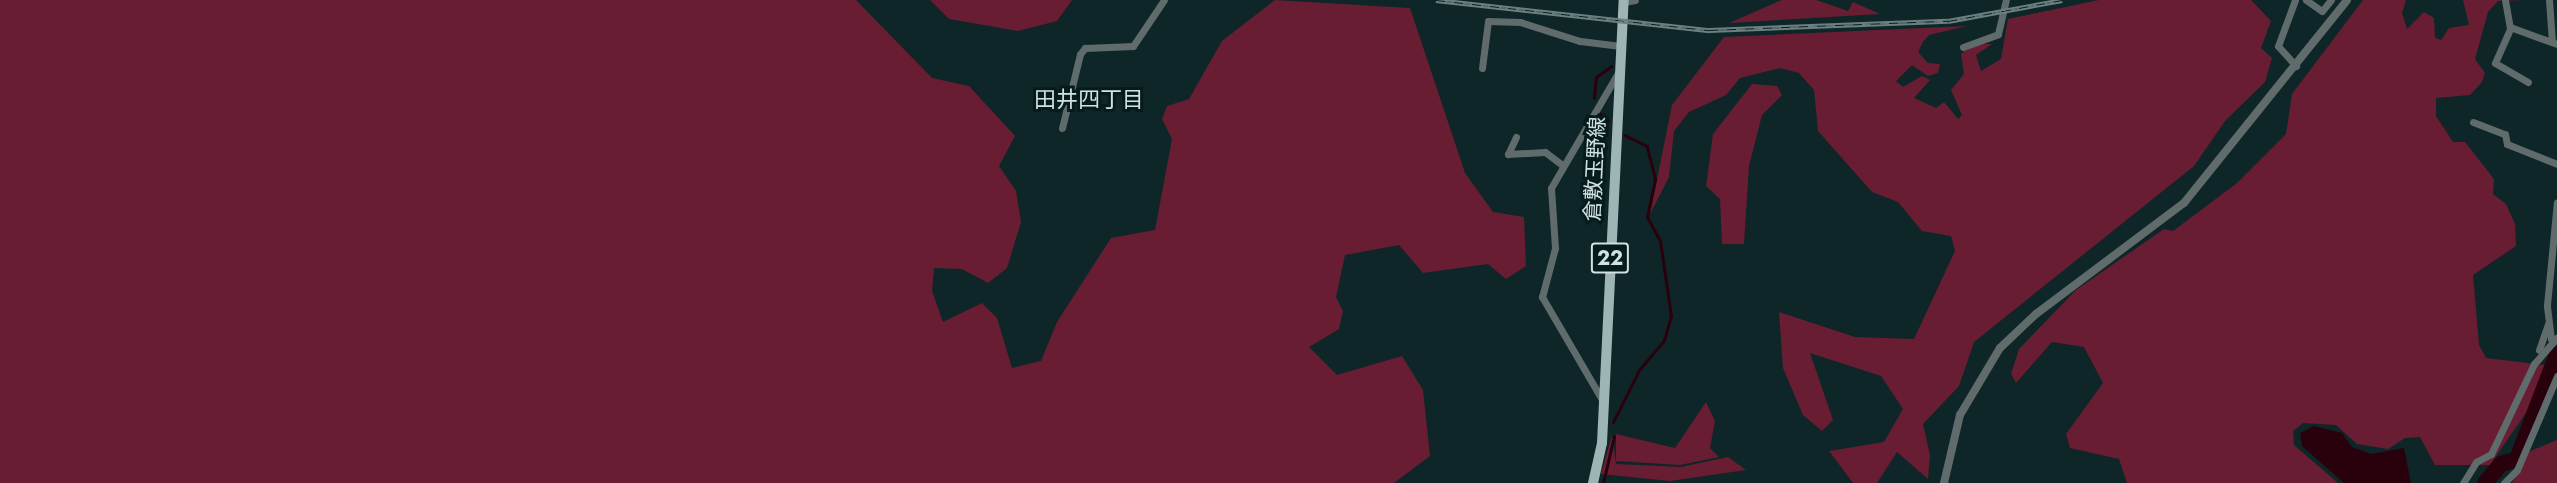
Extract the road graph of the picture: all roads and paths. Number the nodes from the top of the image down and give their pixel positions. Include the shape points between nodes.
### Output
1 (1164, 0) edge
2 (2006, 0) edge
3 (2295, 0) edge
4 (2306, 0) edge
5 (2331, 0) edge
6 (2347, 0) edge
7 (2505, 0) edge
8 (2549, 0) edge
9 (1627, 1) edge
10 (2510, 27) junction
11 (2554, 43) edge
12 (1620, 46) junction
13 (1963, 47) dead end
14 (2296, 66) junction
15 (1482, 68) dead end
16 (1618, 71) junction
17 (2528, 82) dead end
18 (2473, 122) dead end
19 (1062, 128) dead end
20 (1516, 137) dead end
21 (2557, 164) edge
22 (1562, 165) junction
23 (2557, 202) edge
24 (2549, 318) junction
25 (2554, 338) edge
26 (2534, 364) junction
27 (2557, 376) edge
28 (1604, 403) junction
29 (1593, 483) edge
30 (1944, 483) edge
31 (2463, 483) edge
32 (2504, 483) edge

1 - 19 street via 1133,46 1085,48 1080,54
2 - 13 street via 1998,34
3 - 14 street via 2278,46
4 - 5 street via 2322,12
6 - 14 street
7 - 10 street
8 - 11 street
9 - 12 main road, 倉敷玉野線 / 22
10 - 11 street
10 - 17 street via 2495,63
12 - 15 street via 1580,41 1521,22 1488,21
12 - 16 main road, 倉敷玉野線 / 22
14 - 30 street via 2184,203 2036,314 2000,348 1960,415
16 - 22 street
16 - 28 main road, 倉敷玉野線 / 22
18 - 21 street via 2505,134 2507,144
20 - 22 street via 1509,154 1545,152
22 - 28 street via 1551,188 1555,248 1542,297
23 - 24 street
24 - 25 street
24 - 26 street
25 - 26 street
26 - 31 street via 2491,454 2476,462
27 - 32 street via 2517,470
28 - 29 main road, 倉敷玉野線 / 22

